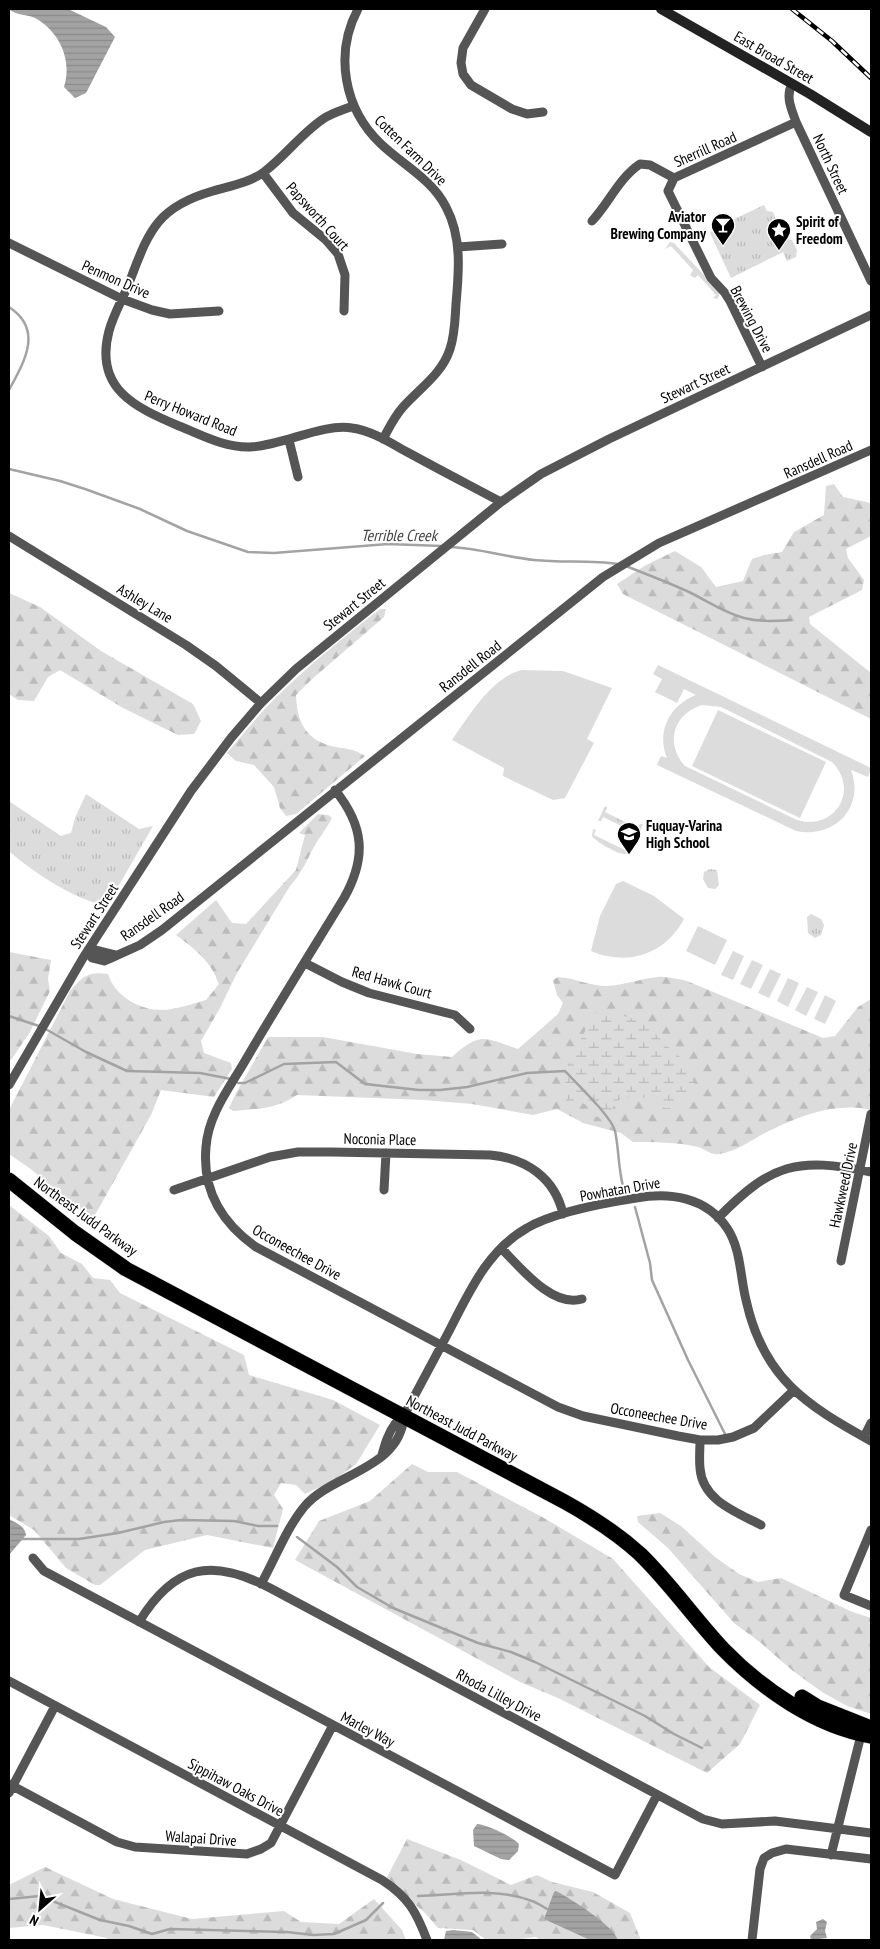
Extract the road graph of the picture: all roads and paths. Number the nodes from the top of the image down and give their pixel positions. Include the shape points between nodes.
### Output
1 (358, 9) edge
2 (485, 9) edge
3 (661, 9) edge
4 (792, 84) junction
5 (353, 106) junction
6 (543, 112) dead end
7 (796, 122) junction
8 (871, 132) edge
9 (263, 172) junction
10 (674, 178) junction
11 (592, 221) dead end
12 (9, 242) edge
13 (502, 244) dead end
14 (458, 247) junction
15 (871, 281) edge
16 (122, 299) junction
17 (219, 311) dead end
18 (344, 311) dead end
19 (871, 316) edge
20 (762, 367) junction
21 (383, 439) junction
22 (289, 440) junction
23 (871, 450) edge
24 (298, 477) dead end
25 (502, 502) junction
26 (9, 536) edge
27 (261, 703) junction
28 (335, 790) junction
29 (88, 950) junction
30 (305, 963) junction
31 (470, 1029) dead end
32 (9, 1085) edge
33 (871, 1114) edge
34 (386, 1153) junction
35 (860, 1169) junction
36 (9, 1171) edge
37 (871, 1172) edge
38 (208, 1178) junction
39 (9, 1180) edge
40 (174, 1190) dead end
41 (384, 1190) dead end
42 (563, 1214) junction
43 (718, 1218) junction
44 (501, 1248) junction
45 (841, 1261) dead end
46 (582, 1299) dead end
47 (441, 1346) junction
48 (793, 1391) junction
49 (406, 1412) junction
50 (871, 1423) edge
51 (868, 1439) edge
52 (700, 1440) junction
53 (761, 1526) dead end
54 (871, 1530) edge
55 (33, 1558) dead end
56 (261, 1584) junction
57 (871, 1606) edge
58 (139, 1622) junction
59 (9, 1681) edge
60 (55, 1706) junction
61 (333, 1725) junction
62 (867, 1731) edge
63 (10, 1788) edge
64 (658, 1795) junction
65 (280, 1826) junction
66 (837, 1829) junction
67 (871, 1833) edge
68 (831, 1855) junction
69 (871, 1860) edge
70 (427, 1940) edge
71 (752, 1940) edge

1 - 5 street, Cotten Farm Drive via 350,28 345,55 346,80
2 - 6 street via 463,48 460,63 463,74 471,85 512,109 527,114
3 - 4 main road, East Broad Street
4 - 7 street, North Street via 789,102
4 - 8 main road, East Broad Street
5 - 9 street, Perry Howard Road via 322,120
5 - 14 street, Cotten Farm Drive via 373,136 439,195 451,218
7 - 10 street, Sherrill Road
7 - 15 street, North Street
9 - 16 street, Perry Howard Road via 240,184 186,200 162,218 148,237
9 - 18 street, Papsworth Court via 293,213 338,254 345,275
10 - 11 street, Sherrill Road via 650,164 640,164 628,171 604,209
10 - 20 street, Brewing Drive via 668,191 711,278 730,301
12 - 16 street, Penmon Drive
13 - 14 street
14 - 21 street, Cotten Farm Drive via 455,321 450,351 437,372 397,414
16 - 17 street, Penmon Drive via 170,314
16 - 22 street, Perry Howard Road via 110,328 106,357 113,381 128,400 153,415 231,446 252,447
19 - 20 street, Stewart Street
20 - 25 street, Stewart Street via 555,466
21 - 22 street, Perry Howard Road via 350,428 330,429
21 - 25 street, Perry Howard Road
22 - 24 street
23 - 28 street, Ransdell Road via 690,528 638,554 582,592
25 - 27 street, Stewart Street via 321,648
26 - 27 street, Ashley Lane via 186,645
27 - 29 street, Stewart Street via 191,791
28 - 29 street, Ransdell Road via 140,945 116,955
28 - 30 street, Occoneechee Drive via 358,830 358,863 349,890
29 - 32 street, Stewart Street
30 - 31 street, Red Hawk Court via 369,993 455,1015
30 - 38 street, Occoneechee Drive via 212,1120 206,1146
33 - 35 street, Hawkweed Drive
34 - 38 street, Noconia Place via 284,1154
34 - 41 street
34 - 42 street, Noconia Place via 490,1155 513,1159 533,1168 544,1178 558,1198
35 - 37 street
35 - 43 street via 821,1164 784,1169 750,1189
35 - 45 street, Hawkweed Drive
36 - 49 highway, Northeast Judd Parkway via 118,1253
38 - 40 street, Noconia Place
38 - 47 street, Occoneechee Drive via 219,1210 244,1238
39 - 49 highway, Northeast Judd Parkway via 126,1269
42 - 43 street, Powhatan Drive via 661,1194 696,1202
42 - 44 street, Powhatan Drive via 529,1227
43 - 48 street, Powhatan Drive via 736,1246 752,1323 772,1364
44 - 46 street via 555,1296 568,1301
44 - 47 street, Powhatan Drive via 474,1282
47 - 49 street, Powhatan Drive
47 - 52 street, Occoneechee Drive via 570,1412
48 - 51 street, Powhatan Drive via 831,1419
48 - 52 street, Occoneechee Drive via 754,1428 733,1437
49 - 56 street, Powhatan Drive via 394,1425 382,1454 304,1507
49 - 62 highway, Northeast Judd Parkway via 605,1525 653,1568 710,1635 744,1669 780,1696 830,1725
50 - 51 street
52 - 53 street via 701,1477 708,1491 725,1506
54 - 57 street via 844,1595
55 - 58 street, Marley Way via 44,1571
56 - 58 street, Rhoda Lilley Drive via 227,1571 194,1572 164,1588
56 - 64 street, Rhoda Lilley Drive
58 - 61 street, Marley Way
59 - 60 street, Sippihaw Oaks Drive
60 - 63 street
60 - 65 street, Sippihaw Oaks Drive
61 - 64 street, Marley Way via 615,1875
61 - 65 street, Walapai Drive
62 - 66 street
63 - 65 street, Walapai Drive via 117,1842 135,1847 247,1854 271,1843
64 - 66 street, Rhoda Lilley Drive via 722,1824 775,1821
65 - 70 street, Sippihaw Oaks Drive via 394,1888 414,1910
66 - 67 street, Rhoda Lilley Drive
66 - 68 street
68 - 69 street
68 - 71 street via 786,1849 764,1858

